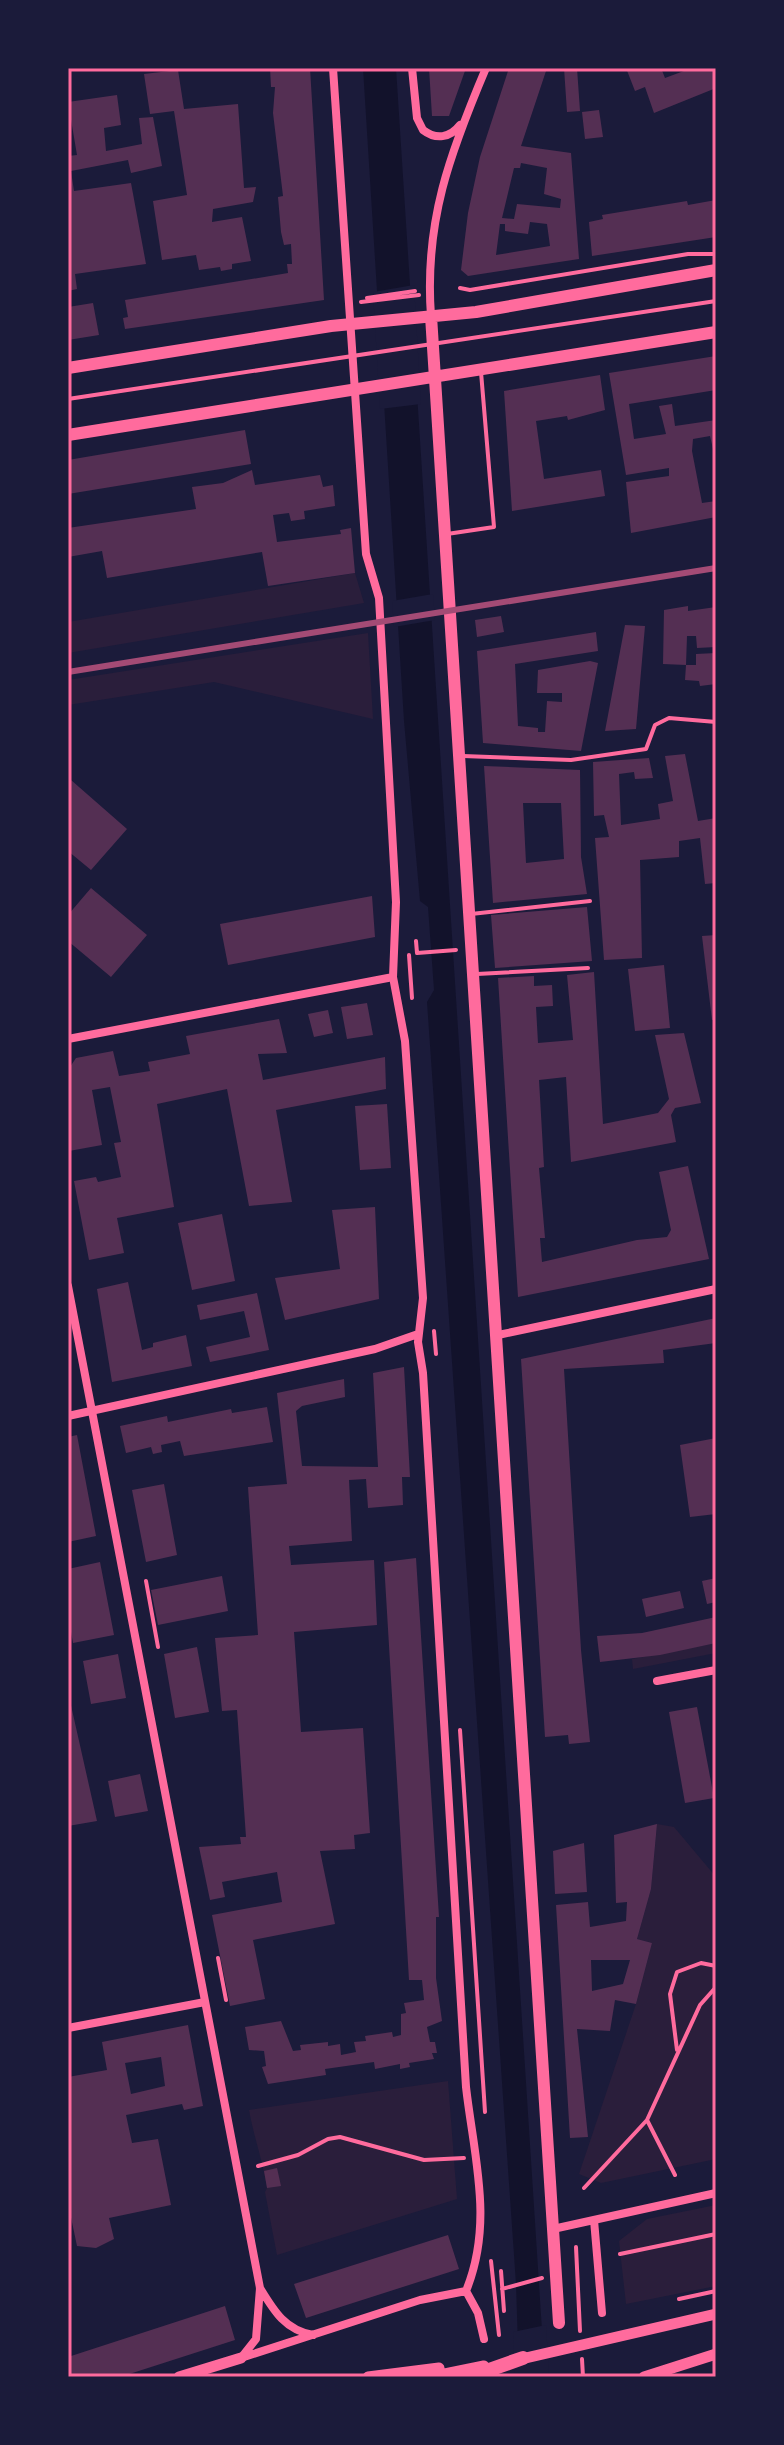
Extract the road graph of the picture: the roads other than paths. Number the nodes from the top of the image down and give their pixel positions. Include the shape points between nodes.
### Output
1 (333, 68) edge
2 (412, 68) edge
3 (486, 68) edge
4 (465, 118) junction
5 (716, 254) edge
6 (716, 270) edge
7 (460, 288) dead end
8 (716, 301) edge
9 (431, 316) junction
10 (352, 324) junction
11 (716, 332) edge
12 (433, 344) junction
13 (354, 355) junction
14 (68, 368) edge
15 (481, 370) junction
16 (436, 377) junction
17 (356, 390) junction
18 (68, 399) edge
19 (68, 435) edge
20 (446, 534) junction
21 (716, 722) edge
22 (461, 756) junction
23 (590, 901) dead end
24 (471, 914) junction
25 (588, 968) dead end
26 (475, 974) junction
27 (393, 977) junction
28 (68, 1039) edge
29 (68, 1286) edge
30 (716, 1289) edge
31 (418, 1334) junction
32 (498, 1335) junction
33 (92, 1411) junction
34 (68, 1416) edge
35 (716, 1670) edge
36 (657, 1681) dead end
37 (205, 2002) junction
38 (68, 2028) edge
39 (716, 2193) edge
40 (594, 2220) junction
41 (553, 2229) junction
42 (260, 2288) junction
43 (466, 2291) junction
44 (602, 2313) dead end
45 (716, 2314) edge
46 (559, 2323) dead end
47 (313, 2335) junction
48 (484, 2339) dead end
49 (716, 2354) edge
50 (241, 2358) junction
51 (523, 2358) junction
52 (179, 2377) edge
53 (368, 2377) edge
54 (430, 2377) edge
55 (469, 2377) edge
56 (644, 2377) edge

1 - 10 street
2 - 4 street via 423,130 444,137
3 - 4 street
4 - 9 street via 442,181 432,233
5 - 7 lane
6 - 9 main road
8 - 12 lane
9 - 10 main road
9 - 12 main road
10 - 13 street
10 - 14 main road
11 - 15 main road
12 - 13 lane
12 - 16 main road
13 - 17 street
13 - 18 lane
15 - 16 main road
15 - 20 lane via 494,527
16 - 17 main road
16 - 20 main road
17 - 19 main road
17 - 27 street via 366,554 380,609 396,902
20 - 22 main road
21 - 22 lane via 669,718 655,725 646,749 582,759
22 - 24 main road
23 - 24 lane
24 - 26 main road
25 - 26 lane
26 - 32 main road
27 - 28 street
27 - 31 street via 404,1032 423,1298
29 - 33 street
30 - 32 street
31 - 33 street via 375,1349
31 - 43 street via 466,2087 481,2210 478,2261
32 - 41 main road
33 - 34 street
33 - 37 street
35 - 36 street
37 - 38 street
37 - 42 street
39 - 40 street
40 - 41 street
40 - 44 street
41 - 46 main road
42 - 47 street via 290,2328
42 - 50 street via 256,2339
43 - 47 street via 420,2300
43 - 48 street
45 - 51 main road
47 - 50 street
49 - 56 main road
50 - 52 main road
51 - 53 main road
51 - 54 main road
51 - 55 highway

